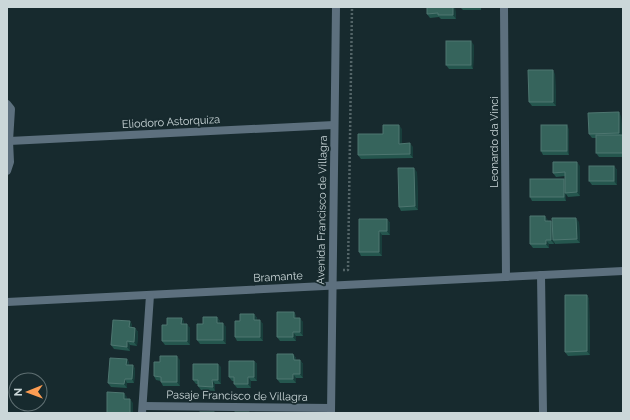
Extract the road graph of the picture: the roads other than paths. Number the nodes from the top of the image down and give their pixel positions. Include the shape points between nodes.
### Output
1 (336, 7) edge
2 (504, 7) edge
3 (7, 104) edge
4 (334, 125) junction
5 (9, 141) junction
6 (7, 171) edge
7 (623, 271) edge
8 (542, 275) junction
9 (506, 277) junction
10 (332, 286) junction
11 (150, 295) junction
12 (7, 302) edge
13 (142, 409) edge
14 (331, 411) edge
15 (543, 413) edge

1 - 4 street, Avenida Francisco de Villagra
2 - 9 street, Leonardo da Vinci
3 - 5 street via 11,109
4 - 5 street, Eliodoro Astorquiza
4 - 10 street, Avenida Francisco de Villagra
5 - 6 street via 10,162
7 - 8 street, Bramante
8 - 9 street, Bramante
8 - 15 street
9 - 10 street, Bramante
10 - 11 street, Bramante
10 - 14 street, Avenida Francisco de Villagra
11 - 12 street, Bramante
11 - 13 street
13 - 14 street, Pasaje Francisco de Villagra

